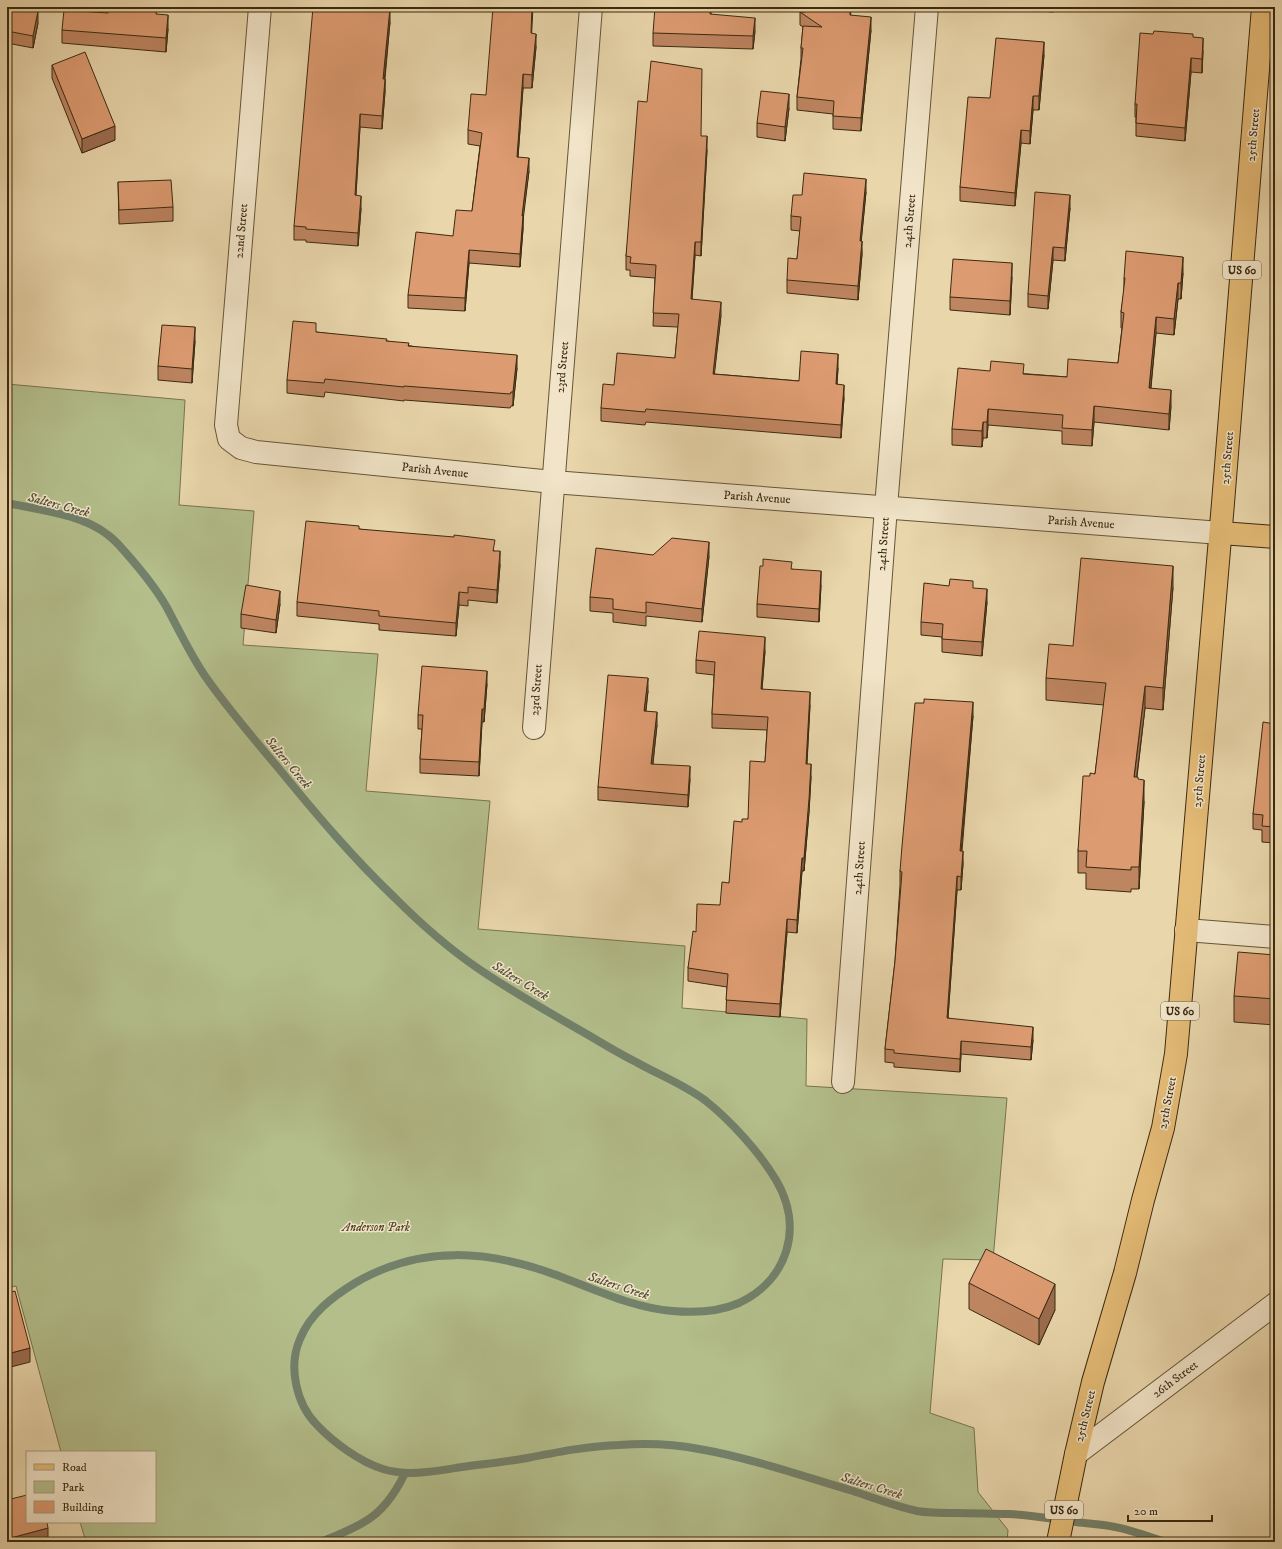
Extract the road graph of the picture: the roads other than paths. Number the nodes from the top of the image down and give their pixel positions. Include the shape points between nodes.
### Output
1 (260, 7) edge
2 (591, 7) edge
3 (927, 7) edge
4 (1263, 7) edge
5 (241, 448) joint
6 (553, 482) junction
7 (886, 507) junction
8 (1221, 533) junction
9 (1275, 537) edge
10 (534, 728) dead end
11 (1186, 930) junction
12 (1275, 937) edge
13 (843, 1082) dead end
14 (1275, 1304) edge
15 (1076, 1454) junction
16 (1058, 1542) edge

1 - 5 street, 22nd Street via 226,425 229,439
2 - 6 street, 23rd Street
3 - 7 street, 24th Street
4 - 8 main road, 25th Street / US 60
5 - 6 street, Parish Avenue via 256,452
6 - 7 street, Parish Avenue
6 - 10 street, 23rd Street
7 - 8 street, Parish Avenue
7 - 13 street, 24th Street
8 - 9 main road, Parish Avenue
8 - 11 main road, 25th Street / US 60
11 - 12 street
11 - 15 main road, 25th Street / US 60 via 1176,1054 1163,1128 1093,1382
14 - 15 street, 26th Street
15 - 16 main road, 25th Street / US 60

